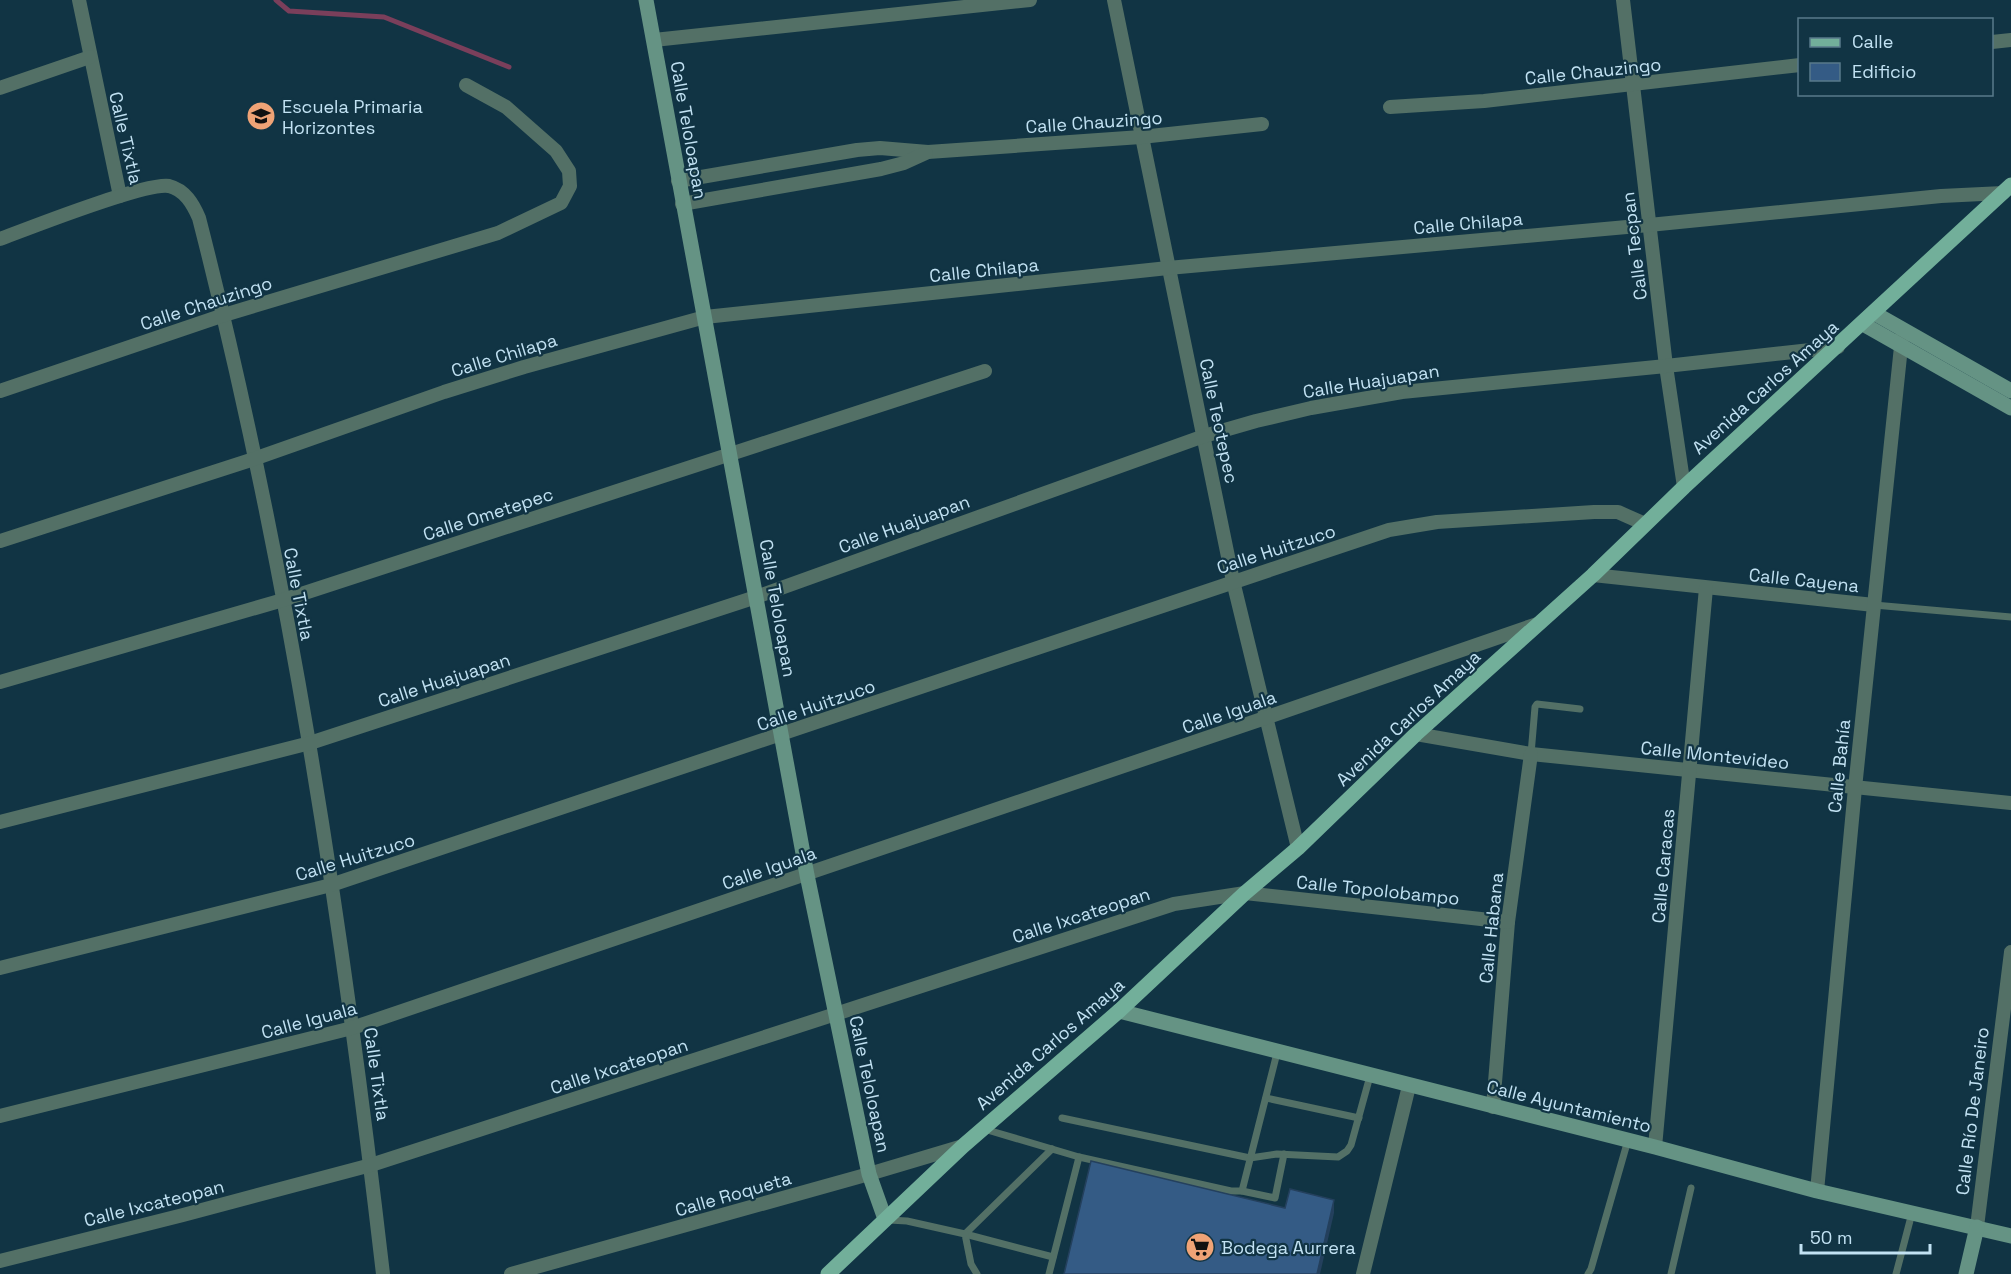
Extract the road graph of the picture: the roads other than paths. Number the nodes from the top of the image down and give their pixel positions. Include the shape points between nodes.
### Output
1 (79, 0) edge
2 (646, 0) edge
3 (1030, 0) edge
4 (1114, 0) edge
5 (1623, 0) edge
6 (654, 40) junction
7 (2011, 40) edge
8 (1993, 42) edge
9 (90, 57) junction
10 (1798, 65) edge
11 (466, 85) dead end
12 (1632, 86) junction
13 (0, 88) edge
14 (1390, 107) dead end
15 (1262, 124) dead end
16 (1141, 137) junction
17 (928, 152) junction
18 (678, 181) junction
19 (2007, 189) edge
20 (120, 196) junction
21 (682, 204) junction
22 (1649, 225) junction
23 (0, 238) edge
24 (1168, 268) junction
25 (224, 315) junction
26 (705, 317) junction
27 (1868, 319) junction
28 (1902, 337) junction
29 (1838, 347) junction
30 (1666, 366) junction
31 (985, 371) dead end
32 (0, 391) edge
33 (2011, 391) edge
34 (2011, 408) edge
35 (1204, 436) junction
36 (730, 453) junction
37 (254, 459) junction
38 (1684, 487) junction
39 (1645, 524) junction
40 (0, 541) edge
41 (1593, 575) junction
42 (1233, 581) junction
43 (1706, 588) junction
44 (756, 597) junction
45 (283, 600) junction
46 (1874, 605) junction
47 (2011, 616) edge
48 (1541, 622) junction
49 (0, 682) edge
50 (1580, 709) dead end
51 (1265, 718) junction
52 (1416, 734) junction
53 (780, 736) junction
54 (310, 743) junction
55 (1531, 753) junction
56 (1690, 770) junction
57 (1855, 788) junction
58 (2011, 802) edge
59 (0, 822) edge
60 (1298, 848) junction
61 (807, 875) junction
62 (331, 885) junction
63 (1245, 893) junction
64 (1508, 921) junction
65 (2011, 952) edge
66 (0, 968) edge
67 (2010, 969) edge
68 (1119, 1011) junction
69 (835, 1014) junction
70 (352, 1028) junction
71 (1277, 1053) junction
72 (1370, 1076) junction
73 (1409, 1086) junction
74 (1266, 1098) junction
75 (1493, 1107) junction
76 (0, 1116) edge
77 (1062, 1118) dead end
78 (1359, 1118) junction
79 (983, 1128) junction
80 (1628, 1140) junction
81 (963, 1146) junction
82 (1655, 1147) junction
83 (1052, 1149) junction
84 (1284, 1154) junction
85 (1079, 1157) junction
86 (1250, 1158) junction
87 (371, 1165) junction
88 (869, 1174) junction
89 (1691, 1188) dead end
90 (1242, 1191) junction
91 (1817, 1191) junction
92 (1912, 1213) junction
93 (885, 1219) junction
94 (1977, 1227) junction
95 (965, 1233) junction
96 (2011, 1236) edge
97 (1053, 1257) junction
98 (0, 1261) edge
99 (383, 1274) edge
100 (511, 1274) edge
101 (828, 1274) edge
102 (977, 1274) edge
103 (1049, 1274) edge
104 (1363, 1274) edge
105 (1588, 1274) edge
106 (1671, 1274) edge
107 (1896, 1274) edge
108 (1966, 1274) edge

1 - 9 street, Calle Tixtla
2 - 6 street, Calle Teloloapan
3 - 6 street
4 - 16 street, Calle Teotepec
5 - 12 street, Calle Tecpan
6 - 18 street, Calle Teloloapan
7 - 8 street
9 - 13 street
9 - 20 street, Calle Tixtla
10 - 12 street, Calle Chauzingo
11 - 25 street, Calle Chauzingo via 506,107 556,151 569,171 570,186 561,203 498,233
12 - 14 street, Calle Chauzingo
12 - 22 street, Calle Tecpan
15 - 16 street, Calle Chauzingo
16 - 17 street, Calle Chauzingo
16 - 24 street, Calle Teotepec
17 - 18 street, Calle Chauzingo via 857,150
17 - 21 street, Calle Chauzingo via 881,169
18 - 21 street, Calle Teloloapan
19 - 22 street, Calle Chilapa
19 - 27 main road, Avenida Carlos Amaya
20 - 23 street
20 - 25 street, Calle Tixtla via 162,185 178,190 190,200 199,219
21 - 26 street, Calle Teloloapan
22 - 24 street, Calle Chilapa
22 - 30 street, Calle Tecpan
24 - 26 street, Calle Chilapa
24 - 35 street, Calle Teotepec
25 - 32 street, Calle Chauzingo
25 - 37 street, Calle Tixtla
26 - 36 street, Calle Teloloapan
26 - 37 street, Calle Chilapa via 444,392
27 - 28 street
27 - 29 main road, Avenida Carlos Amaya
28 - 33 street
28 - 34 street
28 - 46 street, Calle Bahía
29 - 30 street, Calle Huajuapan
29 - 38 main road, Avenida Carlos Amaya
30 - 35 street, Calle Huajuapan via 1402,392 1300,410
30 - 38 street, Calle Tecpan
31 - 36 street, Calle Ometepec
35 - 42 street, Calle Teotepec
35 - 44 street, Calle Huajuapan
36 - 44 street, Calle Teloloapan
36 - 45 street, Calle Ometepec
37 - 40 street, Calle Chilapa
37 - 45 street, Calle Tixtla
38 - 39 main road, Avenida Carlos Amaya
39 - 41 main road, Avenida Carlos Amaya
39 - 42 street, Calle Huitzuco via 1618,512 1437,522 1389,531
41 - 43 street, Calle Cayena
41 - 48 main road, Avenida Carlos Amaya
42 - 51 street, Calle Teotepec
42 - 53 street, Calle Huitzuco
43 - 46 street, Calle Cayena
43 - 56 street, Calle Caracas
44 - 53 street, Calle Teloloapan
44 - 54 street, Calle Huajuapan
45 - 49 street, Calle Ometepec
45 - 54 street, Calle Tixtla
46 - 47 lane, Calle Cayena
46 - 57 street, Calle Bahía
48 - 51 street, Calle Iguala
48 - 52 main road, Avenida Carlos Amaya
50 - 55 lane via 1536,705
51 - 60 street, Calle Teotepec
51 - 61 street, Calle Iguala
52 - 55 street, Calle Montevideo
52 - 60 main road, Avenida Carlos Amaya
53 - 61 street, Calle Teloloapan
53 - 62 street, Calle Huitzuco
54 - 59 street, Calle Huajuapan
54 - 62 street, Calle Tixtla
55 - 56 street, Calle Montevideo
55 - 64 street, Calle Habana
56 - 57 street, Calle Montevideo
56 - 82 street, Calle Caracas
57 - 58 street, Calle Montevideo
57 - 91 street, Calle Bahía
60 - 63 main road, Avenida Carlos Amaya
61 - 69 street, Calle Teloloapan
61 - 70 street, Calle Iguala
62 - 66 street, Calle Huitzuco
62 - 70 street, Calle Tixtla
63 - 64 street, Calle Topolobampo
63 - 68 main road, Avenida Carlos Amaya
63 - 69 street, Calle Ixcateopan via 1174,903 1142,912
64 - 75 street, Calle Habana
65 - 67 street, Calle Río De Janeiro
67 - 94 street, Calle Río De Janeiro
68 - 71 street, Calle Ayuntamiento
68 - 79 main road, Avenida Carlos Amaya
69 - 87 street, Calle Ixcateopan
69 - 88 street, Calle Teloloapan
70 - 76 street, Calle Iguala
70 - 87 street, Calle Tixtla
71 - 72 street, Calle Ayuntamiento
71 - 74 lane
72 - 73 street, Calle Ayuntamiento
72 - 78 lane
73 - 75 street, Calle Ayuntamiento
73 - 104 street
74 - 78 lane
74 - 86 lane
75 - 80 street, Calle Ayuntamiento
77 - 86 lane
78 - 84 lane via 1351,1145 1343,1155 1332,1158
79 - 81 main road, Avenida Carlos Amaya
79 - 83 lane
80 - 82 street, Calle Ayuntamiento
80 - 105 lane
81 - 88 street, Calle Roqueta
81 - 93 main road, Avenida Carlos Amaya
82 - 91 street, Calle Ayuntamiento
83 - 85 lane
83 - 95 lane
84 - 86 lane
84 - 90 lane via 1275,1197
85 - 90 lane
85 - 97 lane
86 - 90 lane
87 - 98 street, Calle Ixcateopan
87 - 99 street, Calle Tixtla
88 - 93 street, Calle Teloloapan
88 - 100 street, Calle Roqueta
89 - 106 lane
91 - 92 street, Calle Ayuntamiento
92 - 94 street, Calle Ayuntamiento
92 - 107 lane
93 - 95 lane
93 - 101 main road, Avenida Carlos Amaya
94 - 96 street, Calle Ayuntamiento
94 - 108 street, Calle Río De Janeiro
95 - 97 lane
95 - 102 lane
97 - 103 lane

